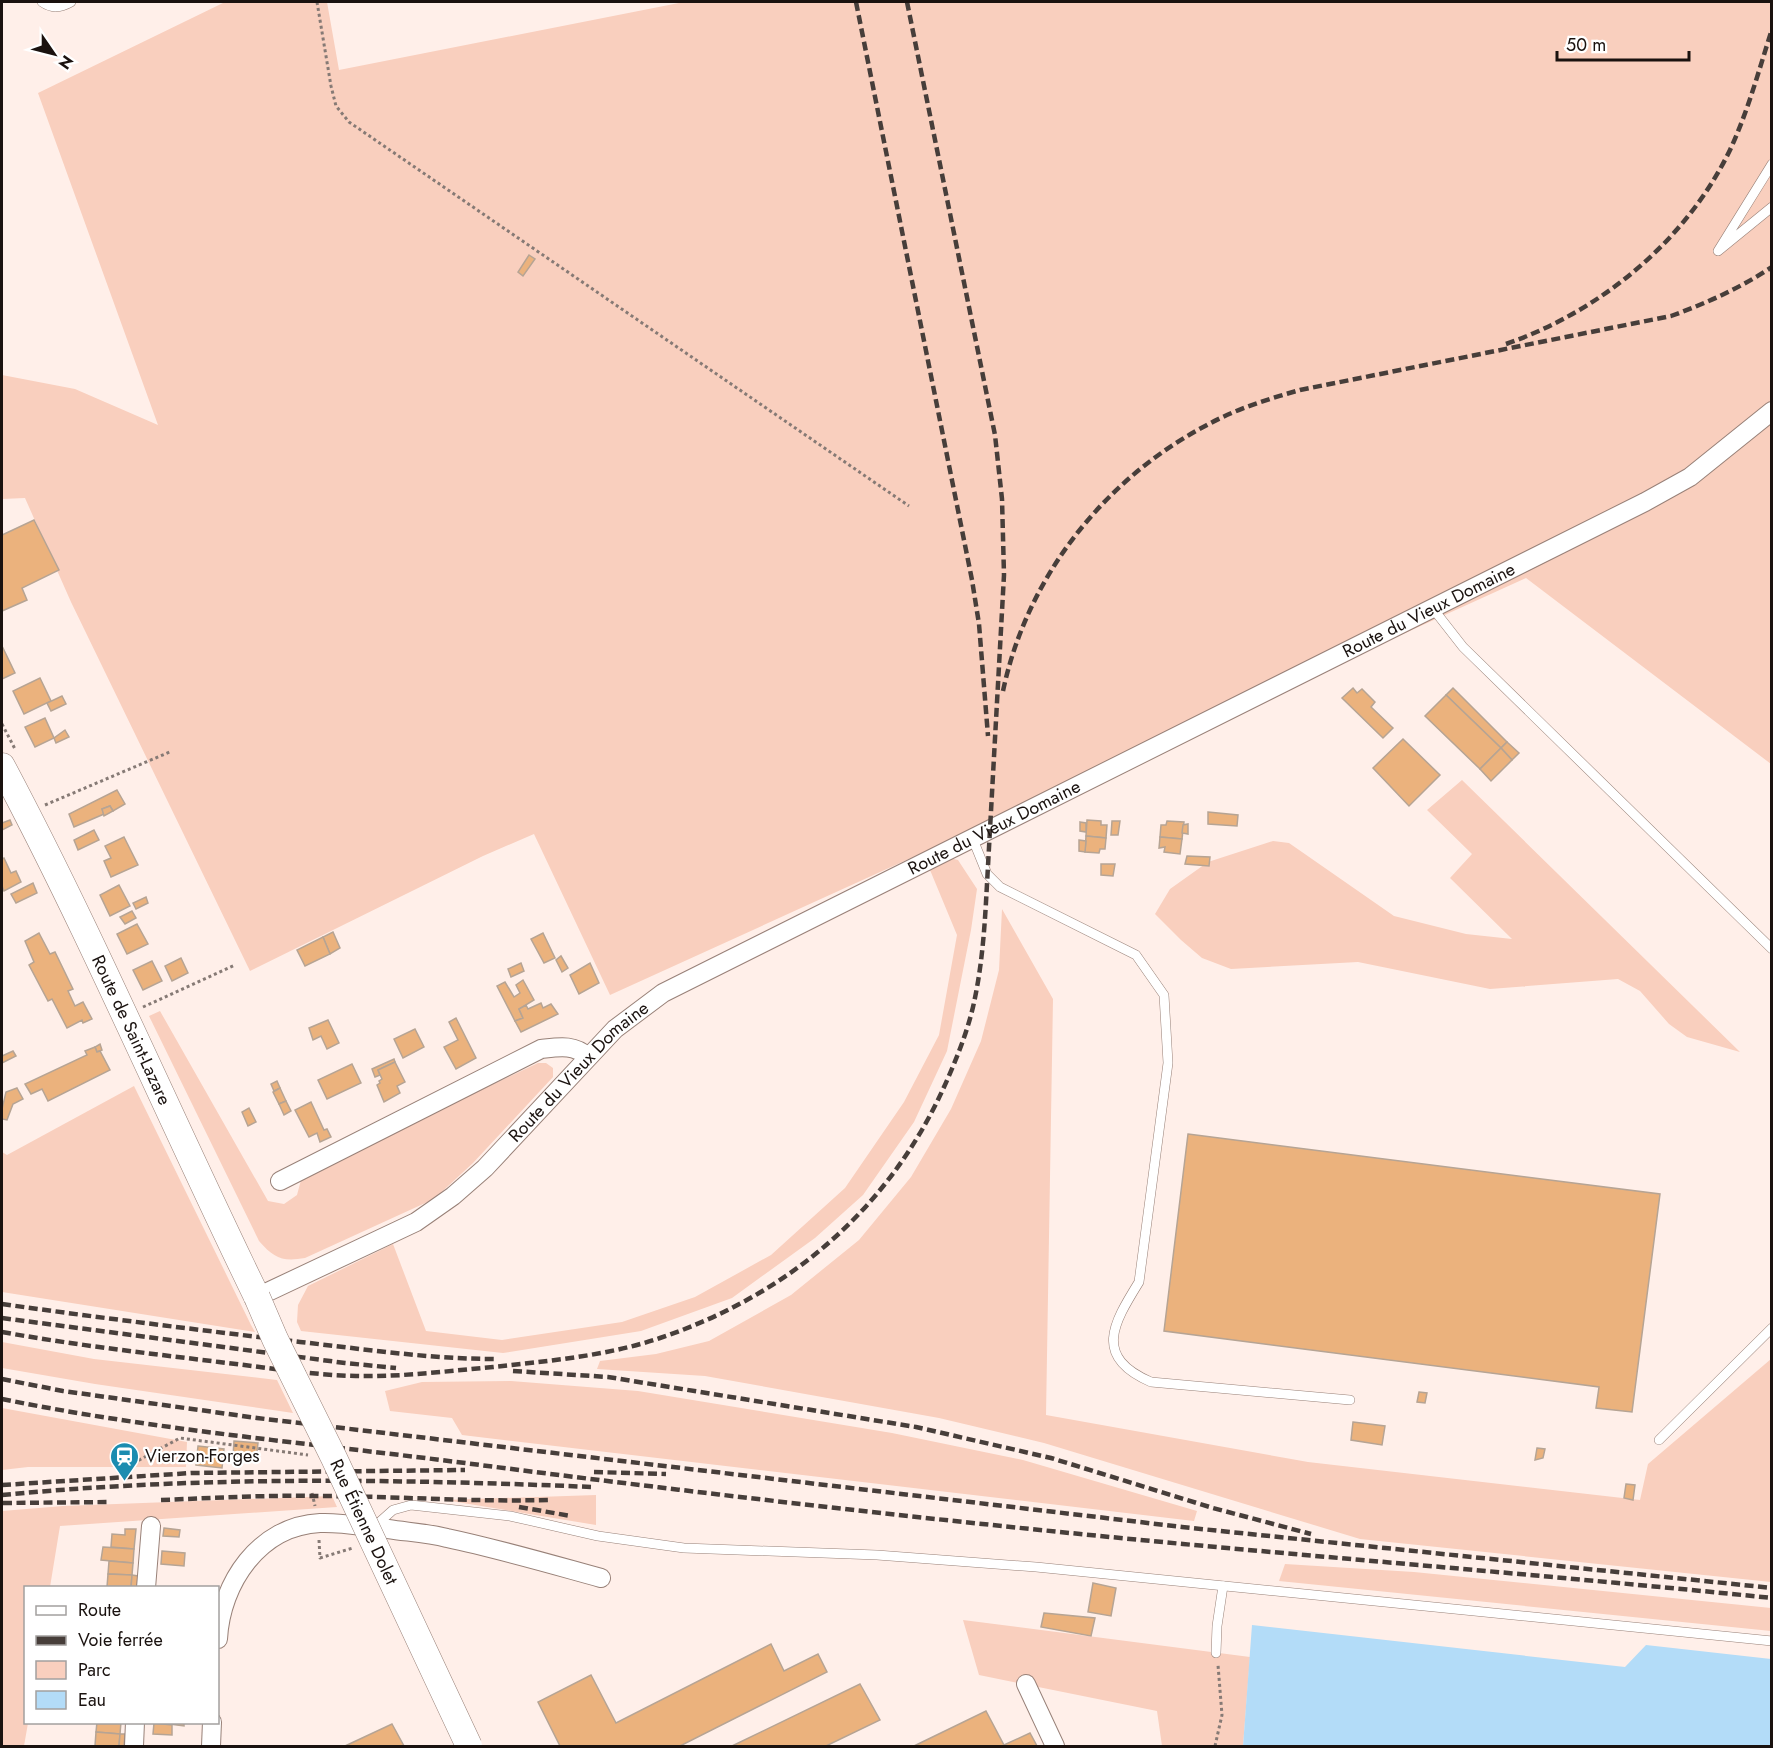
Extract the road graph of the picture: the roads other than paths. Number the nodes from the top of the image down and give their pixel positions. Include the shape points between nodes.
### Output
1 (42, 2) edge
2 (71, 2) edge
3 (1772, 164) edge
4 (1772, 207) edge
5 (1772, 411) edge
6 (1434, 607) junction
7 (2, 766) edge
8 (972, 837) junction
9 (1772, 949) edge
10 (588, 1057) junction
11 (280, 1181) dead end
12 (257, 1297) junction
13 (1772, 1328) edge
14 (1350, 1400) dead end
15 (1659, 1440) dead end
16 (151, 1526) dead end
17 (372, 1535) junction
18 (601, 1578) dead end
19 (146, 1586) edge
20 (1223, 1586) junction
21 (219, 1632) edge
22 (1772, 1641) edge
23 (1216, 1653) road end
24 (1026, 1684) dead end
25 (135, 1724) edge
26 (212, 1724) edge
27 (134, 1746) edge
28 (211, 1746) edge
29 (469, 1746) edge
30 (1055, 1746) edge

1 - 2 lane via 52,8
3 - 4 lane via 1718,250
5 - 6 street, Route du Vieux Domaine via 1690,477
6 - 8 street, Route du Vieux Domaine
6 - 9 lane via 1463,647
7 - 12 main road, Route de Saint-Lazare
8 - 10 street, Route du Vieux Domaine via 663,993 615,1029
8 - 14 lane via 987,874 1000,887 1136,955 1164,995 1168,1063 1139,1282 1113,1333 1117,1358 1133,1375 1151,1382
10 - 11 street via 564,1046 541,1049
10 - 12 street, Route du Vieux Domaine via 485,1168 453,1196 416,1222
12 - 17 main road, Rue Étienne Dolet, bridge
13 - 15 lane
16 - 19 street
17 - 18 street via 445,1537
17 - 20 lane via 393,1510 411,1504 510,1516 598,1536 684,1548 1036,1566
17 - 21 street via 319,1523 293,1529 263,1545 242,1566 228,1590
17 - 29 main road, Rue Étienne Dolet, bridge
20 - 22 lane
20 - 23 lane
24 - 30 street
25 - 27 street
26 - 28 street

